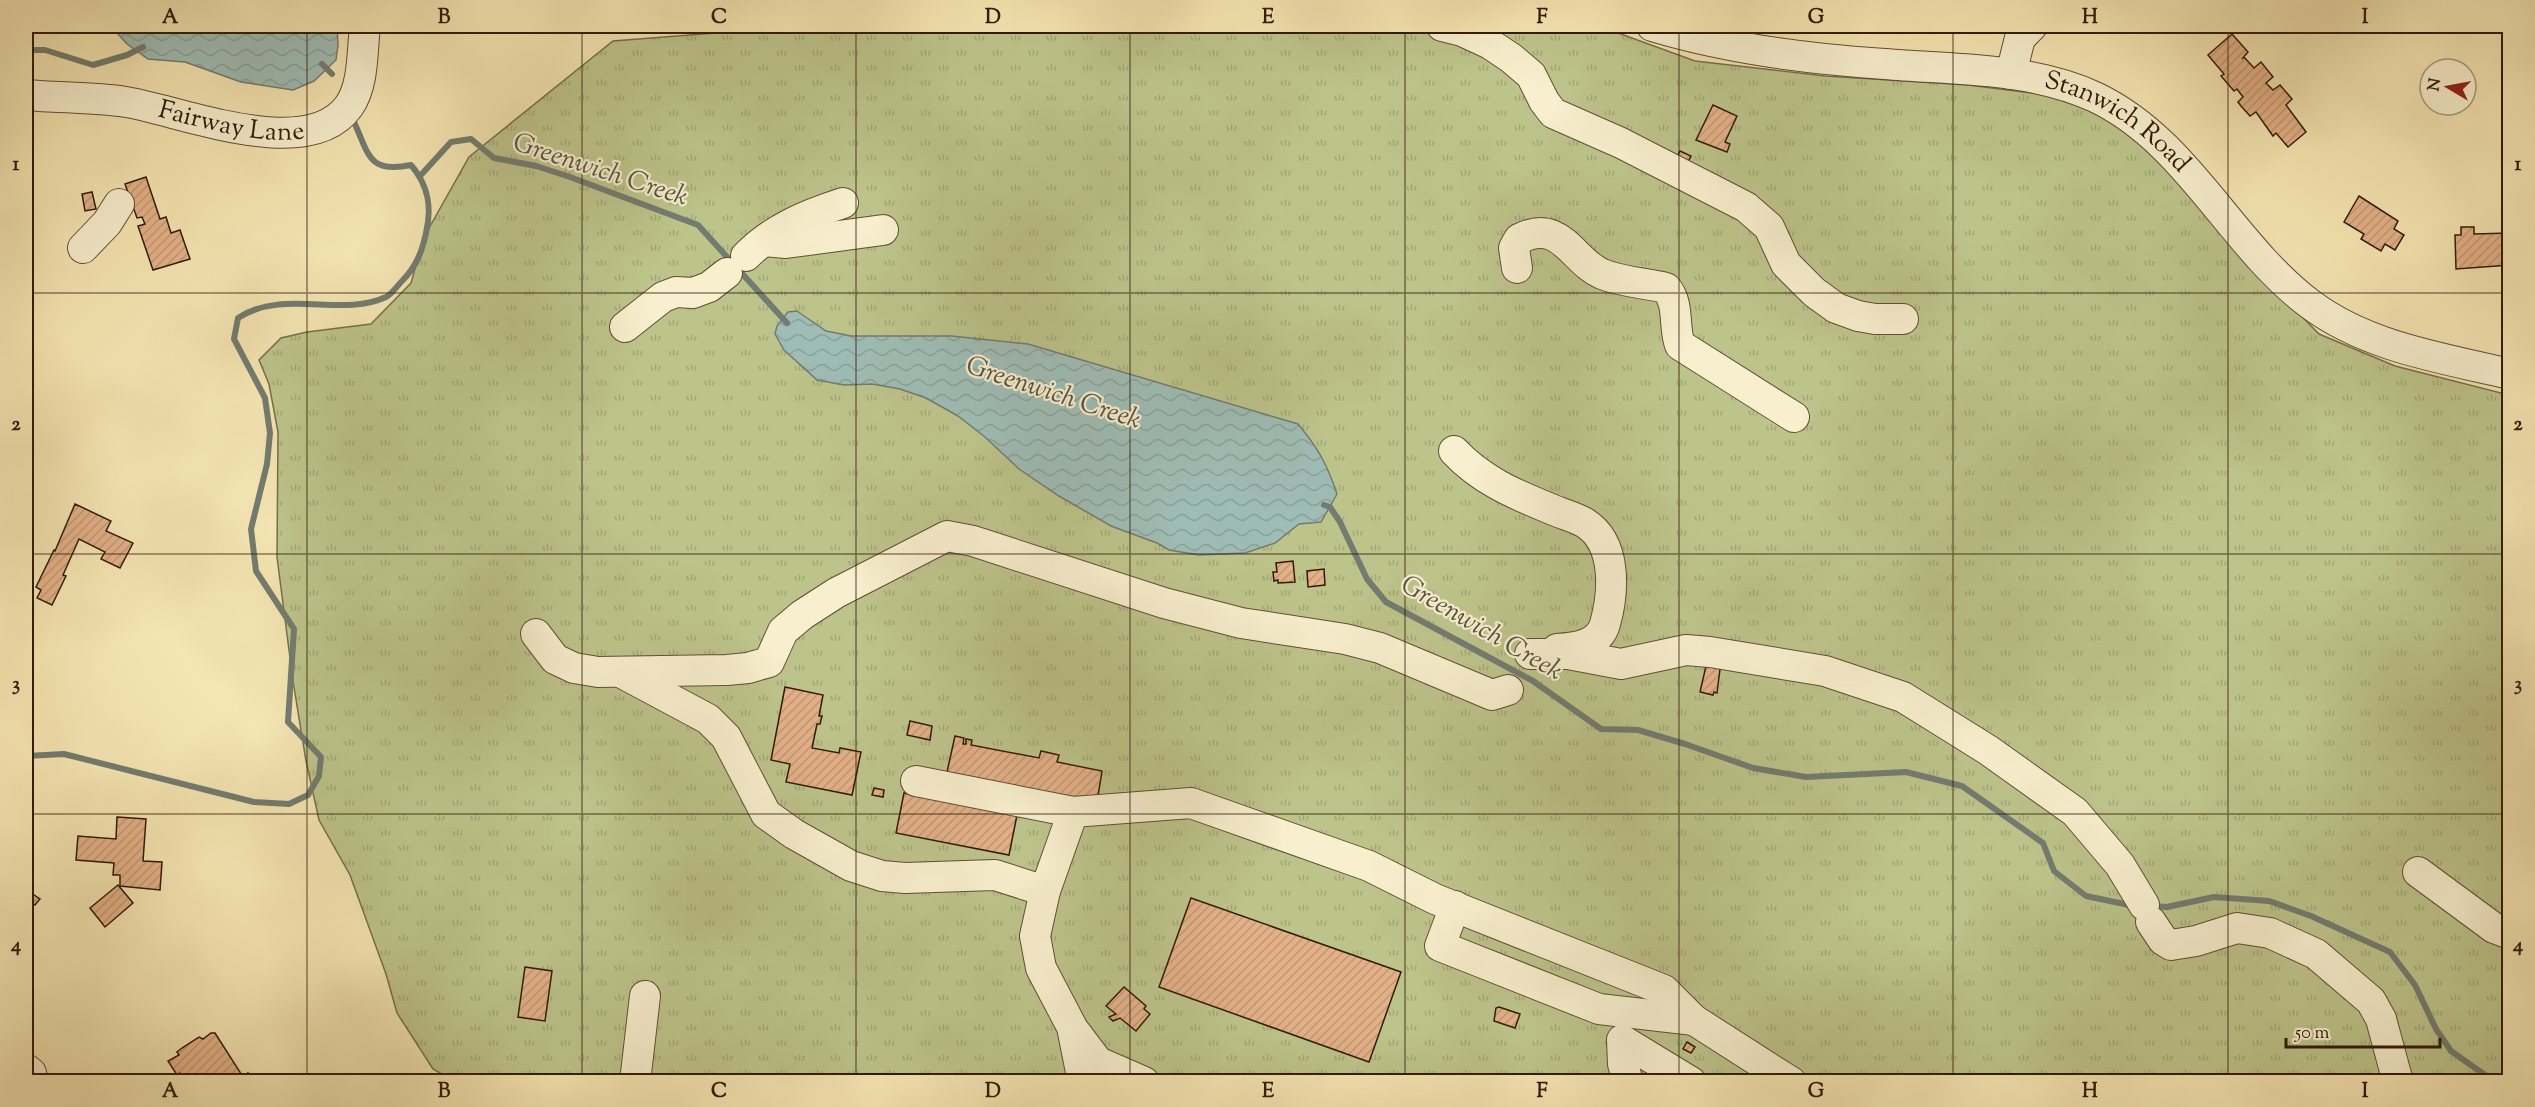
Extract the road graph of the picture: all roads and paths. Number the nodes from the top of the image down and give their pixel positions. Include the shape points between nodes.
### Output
1 (365, 26) edge
2 (1442, 26) edge
3 (1652, 26) edge
4 (2032, 26) edge
5 (1703, 33) edge
6 (2011, 74) junction
7 (26, 94) edge
8 (843, 202) dead end
9 (119, 204) dead end
10 (883, 230) dead end
11 (82, 248) dead end
12 (746, 257) junction
13 (1517, 268) dead end
14 (1903, 319) dead end
15 (624, 327) dead end
16 (2510, 374) edge
17 (1794, 417) dead end
18 (1454, 451) dead end
19 (536, 634) dead end
20 (619, 672) junction
21 (1508, 690) dead end
22 (916, 781) dead end
23 (1072, 812) junction
24 (2418, 872) dead end
25 (1045, 891) junction
26 (1455, 906) junction
27 (2510, 934) edge
28 (645, 996) dead end
29 (1694, 1020) junction
30 (1073, 1029) junction
31 (26, 1070) edge
32 (33, 1082) edge
33 (635, 1082) edge
34 (1083, 1082) edge
35 (1144, 1082) edge
36 (1791, 1082) edge
37 (2398, 1082) edge

1 - 7 street, Fairway Lane via 358,84 349,107 329,122 301,131 271,134 126,102
2 - 14 street via 1462,31 1511,58 1531,75 1553,113 1753,211 1769,227 1786,264 1836,308 1875,319
3 - 5 street, Stanwich Road
4 - 6 street via 2020,38
5 - 6 street, Stanwich Road via 1793,56
6 - 16 street, Stanwich Road via 2079,91 2137,123 2181,164 2280,278 2337,322 2409,350
8 - 12 street via 781,228
9 - 11 street via 107,223
10 - 12 street via 786,243
12 - 15 street via 709,287 663,297
13 - 17 street via 1514,248 1519,239 1537,232 1564,242 1601,273 1666,288 1674,303 1680,345
18 - 37 street via 1482,477 1584,523 1604,544 1612,586 1604,628 1593,642 1530,654 1568,654 1621,664 1686,650 1710,652 1825,671 1903,697 1996,755 2075,812 2120,865 2163,940 2171,945 2237,928 2270,933 2316,954 2371,1001 2381,1019
19 - 20 street via 555,659 574,668
20 - 21 street via 727,670 769,662 783,631 802,615 836,593 947,536 1208,615 1380,648 1492,695
20 - 25 street via 708,719 726,737 766,814 851,866 882,876 905,878 995,875
22 - 23 street
23 - 25 street
23 - 26 street via 1191,803 1369,866
24 - 27 street via 2494,928
25 - 30 street via 1035,936 1041,968
26 - 29 street via 1664,990
26 - 29 street via 1440,946 1599,1009
28 - 33 street
29 - 36 street
30 - 34 street
30 - 35 street via 1098,1062
31 - 32 street

